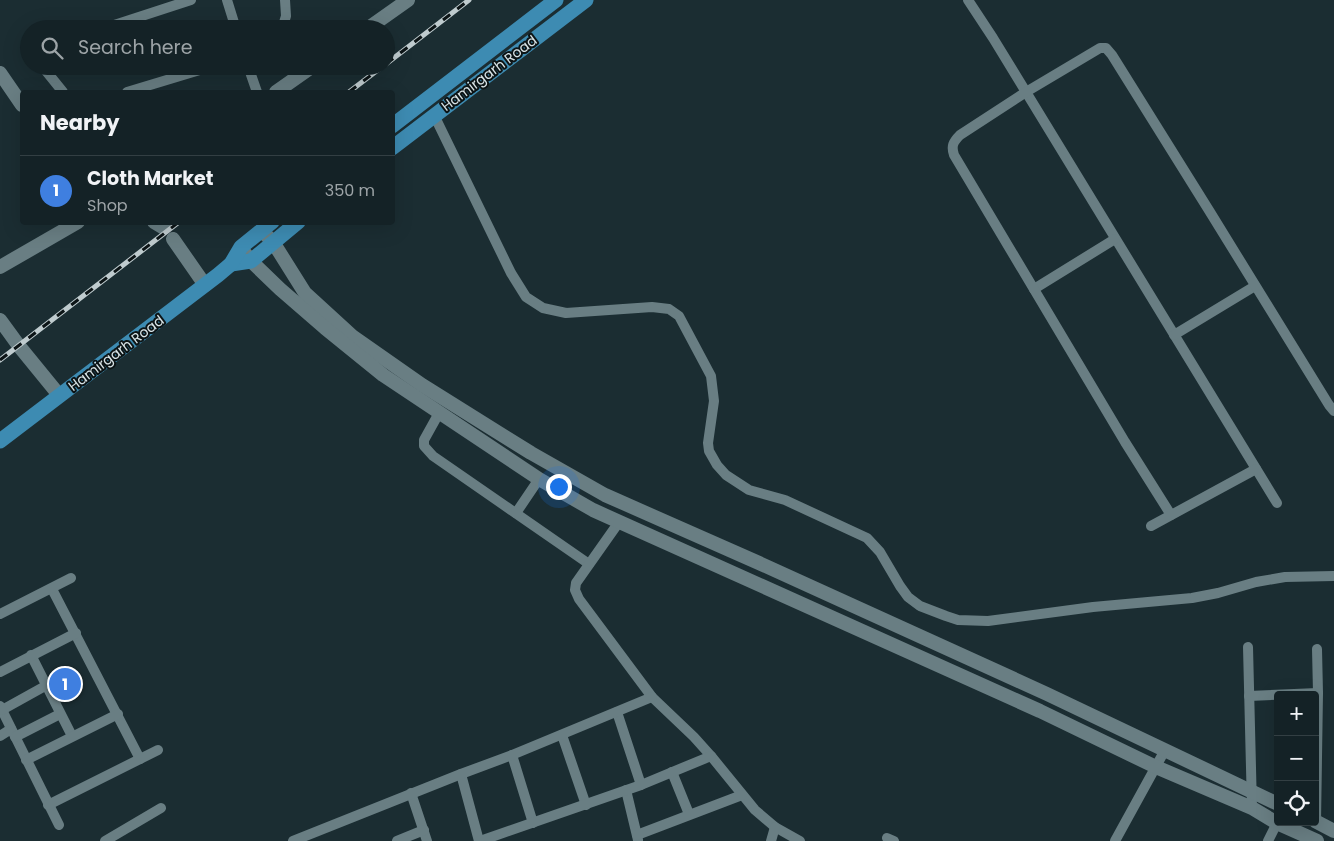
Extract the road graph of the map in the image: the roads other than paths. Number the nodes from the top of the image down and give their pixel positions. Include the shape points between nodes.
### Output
1 (191, 0) edge
2 (226, 0) edge
3 (285, 0) edge
4 (407, 0) edge
5 (556, 0) edge
6 (586, 0) edge
7 (968, 0) edge
8 (130, 20) edge
9 (233, 20) edge
10 (285, 20) edge
11 (379, 20) edge
12 (0, 73) edge
13 (49, 75) edge
14 (183, 75) edge
15 (253, 75) edge
16 (300, 75) edge
17 (61, 90) edge
18 (134, 90) edge
19 (256, 90) edge
20 (279, 90) edge
21 (1026, 92) junction
22 (20, 102) edge
23 (434, 115) junction
24 (395, 124) edge
25 (395, 146) edge
26 (73, 225) edge
27 (294, 225) edge
28 (267, 227) edge
29 (173, 239) dead end
30 (1115, 239) junction
31 (273, 242) junction
32 (241, 248) junction
33 (250, 261) junction
34 (231, 264) junction
35 (0, 267) edge
36 (205, 285) junction
37 (1255, 286) junction
38 (1034, 289) junction
39 (0, 320) edge
40 (1174, 335) junction
41 (59, 396) junction
42 (1334, 410) edge
43 (439, 413) junction
44 (0, 441) edge
45 (1256, 469) junction
46 (539, 479) junction
47 (1277, 503) dead end
48 (516, 513) junction
49 (1171, 515) junction
50 (619, 522) junction
51 (1151, 526) dead end
52 (589, 564) junction
53 (1334, 576) edge
54 (71, 578) dead end
55 (52, 589) junction
56 (0, 614) edge
57 (76, 633) junction
58 (1248, 647) dead end
59 (1317, 649) dead end
60 (31, 655) junction
61 (0, 672) edge
62 (47, 685) junction
63 (1318, 691) edge
64 (1274, 695) edge
65 (1249, 696) junction
66 (652, 697) junction
67 (1, 708) edge
68 (617, 712) junction
69 (60, 714) junction
70 (118, 714) junction
71 (13, 733) junction
72 (562, 735) junction
73 (0, 736) edge
74 (72, 736) junction
75 (1317, 736) edge
76 (158, 750) dead end
77 (1165, 750) junction
78 (512, 755) junction
79 (711, 756) junction
80 (140, 758) junction
81 (26, 760) junction
82 (1156, 766) junction
83 (672, 772) junction
84 (461, 774) junction
85 (1317, 781) edge
86 (640, 785) junction
87 (626, 790) junction
88 (1251, 791) junction
89 (411, 793) junction
90 (742, 795) junction
91 (1274, 802) edge
92 (48, 805) junction
93 (586, 805) junction
94 (161, 808) dead end
95 (1252, 808) junction
96 (689, 814) junction
97 (1274, 821) edge
98 (533, 823) junction
99 (1319, 823) edge
100 (59, 825) dead end
101 (1276, 826) edge
102 (1284, 826) edge
103 (775, 827) junction
104 (424, 830) junction
105 (1334, 831) edge
106 (638, 838) edge
107 (297, 840) edge
108 (104, 841) edge
109 (398, 841) edge
110 (427, 841) edge
111 (480, 841) edge
112 (771, 841) edge
113 (800, 841) edge
114 (1115, 841) edge
115 (1268, 841) edge
116 (1317, 841) edge

1 - 8 street
2 - 9 street
3 - 10 street
4 - 11 main road
5 - 24 main road, Hamirgarh Road
6 - 23 main road, Hamirgarh Road
7 - 21 street
12 - 22 main road
13 - 17 street
14 - 18 street
15 - 19 street
16 - 20 main road
21 - 30 street
21 - 37 street via 1100,48 1106,48
21 - 38 street via 960,136 952,148
23 - 25 main road, Hamirgarh Road
23 - 53 street via 526,297 543,308 566,313 652,307 669,309 679,316 711,376 714,401 708,443 717,465 749,490 785,500 867,538 880,552 908,597 920,606 958,620 988,621 1192,598 1285,577
26 - 35 main road
27 - 31 main road
28 - 31 main road
28 - 32 main road, Hamirgarh Road
29 - 36 main road
30 - 38 street
30 - 40 street
31 - 33 main road
31 - 77 main road via 305,293 352,336 422,385 531,453 605,494
32 - 33 main road
32 - 34 main road, Hamirgarh Road
33 - 34 main road, Hamirgarh Road
33 - 43 main road via 383,375
34 - 36 main road, Hamirgarh Road
36 - 41 main road, Hamirgarh Road
37 - 40 street
37 - 42 street
38 - 49 street
39 - 41 main road
40 - 45 street
41 - 44 main road, Hamirgarh Road
43 - 46 main road
43 - 48 street via 424,446 433,456
45 - 47 street
45 - 49 street
46 - 48 street
46 - 50 main road
48 - 52 street
49 - 51 street
50 - 52 street
50 - 82 main road via 1040,710
52 - 66 street via 576,583 579,599
54 - 55 street
55 - 56 street
55 - 57 street
57 - 60 street
57 - 70 street
58 - 65 street
59 - 63 street
60 - 61 street
60 - 62 street
62 - 67 street
62 - 69 street
64 - 65 street
65 - 88 street
66 - 68 street
66 - 79 street
67 - 71 street
68 - 72 street
68 - 86 street
69 - 71 street
69 - 74 street
70 - 74 street
70 - 80 street
71 - 73 street
71 - 81 street
72 - 78 street
72 - 93 street
74 - 81 street
75 - 85 street
76 - 80 street
77 - 82 street
77 - 88 main road
78 - 84 street
78 - 98 street
79 - 83 street
79 - 90 street
80 - 92 street
81 - 92 street
82 - 95 main road
82 - 114 street
83 - 86 street
83 - 96 street
84 - 89 street
84 - 111 street
86 - 87 street
87 - 93 street
87 - 106 street
88 - 91 main road
88 - 95 street
89 - 104 street
89 - 107 street
90 - 96 street
90 - 103 street
92 - 100 street
93 - 98 street
94 - 108 street
95 - 97 main road
96 - 106 street
98 - 111 street
99 - 105 main road
101 - 115 street
102 - 116 main road
103 - 112 street
103 - 113 street
104 - 109 street
104 - 110 street

